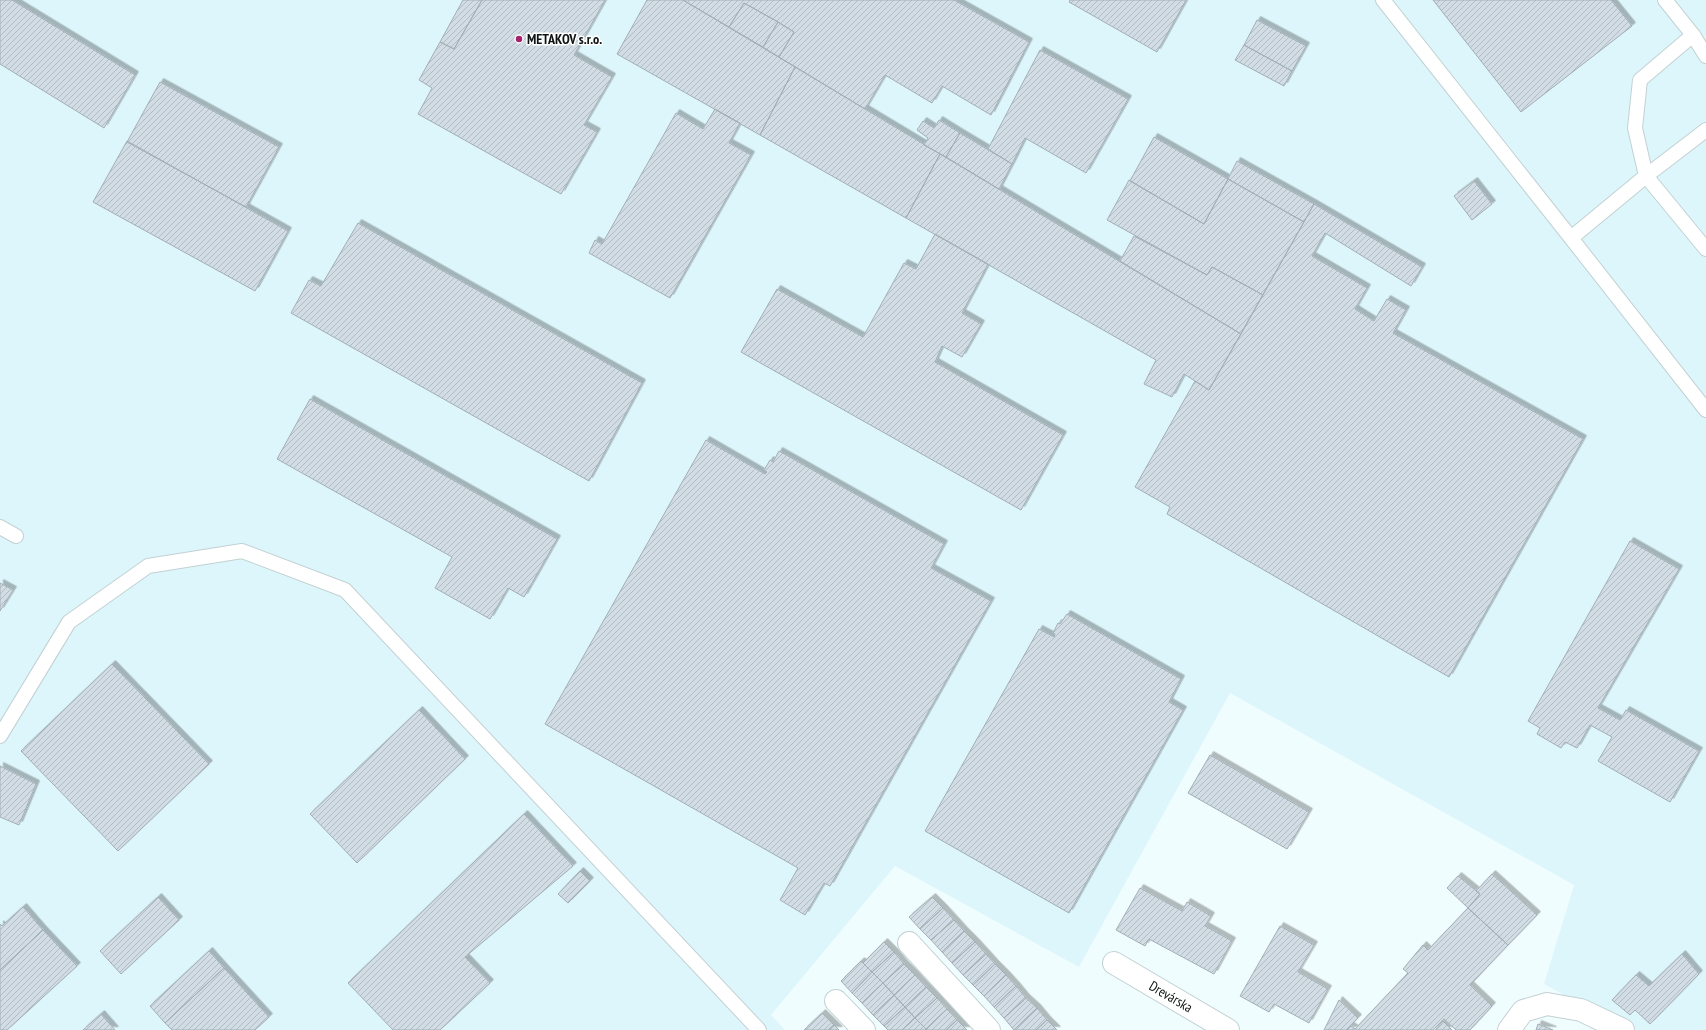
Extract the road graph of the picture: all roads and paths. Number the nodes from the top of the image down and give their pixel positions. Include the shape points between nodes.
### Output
1 (1383, 0) edge
2 (1665, 0) edge
3 (1693, 36) junction
4 (1706, 56) edge
5 (1706, 130) edge
6 (1646, 176) junction
7 (1571, 238) junction
8 (1706, 249) edge
9 (1706, 410) edge
10 (0, 527) edge
11 (16, 536) dead end
12 (0, 736) edge
13 (909, 943) dead end
14 (1114, 963) dead end
15 (836, 1001) dead end
16 (759, 1030) edge
17 (864, 1030) edge
18 (988, 1030) edge
19 (1228, 1030) edge
20 (1509, 1030) edge
21 (1623, 1030) edge

1 - 7 lane
2 - 3 lane
3 - 4 lane
3 - 6 lane via 1640,80 1635,128
5 - 6 lane
6 - 7 lane
6 - 8 lane
7 - 9 lane
10 - 11 lane
12 - 16 lane via 69,622 148,566 242,551 345,590
13 - 18 street
14 - 19 street, Drevárska
15 - 17 street
20 - 21 street via 1523,1011 1546,1004 1581,1010

